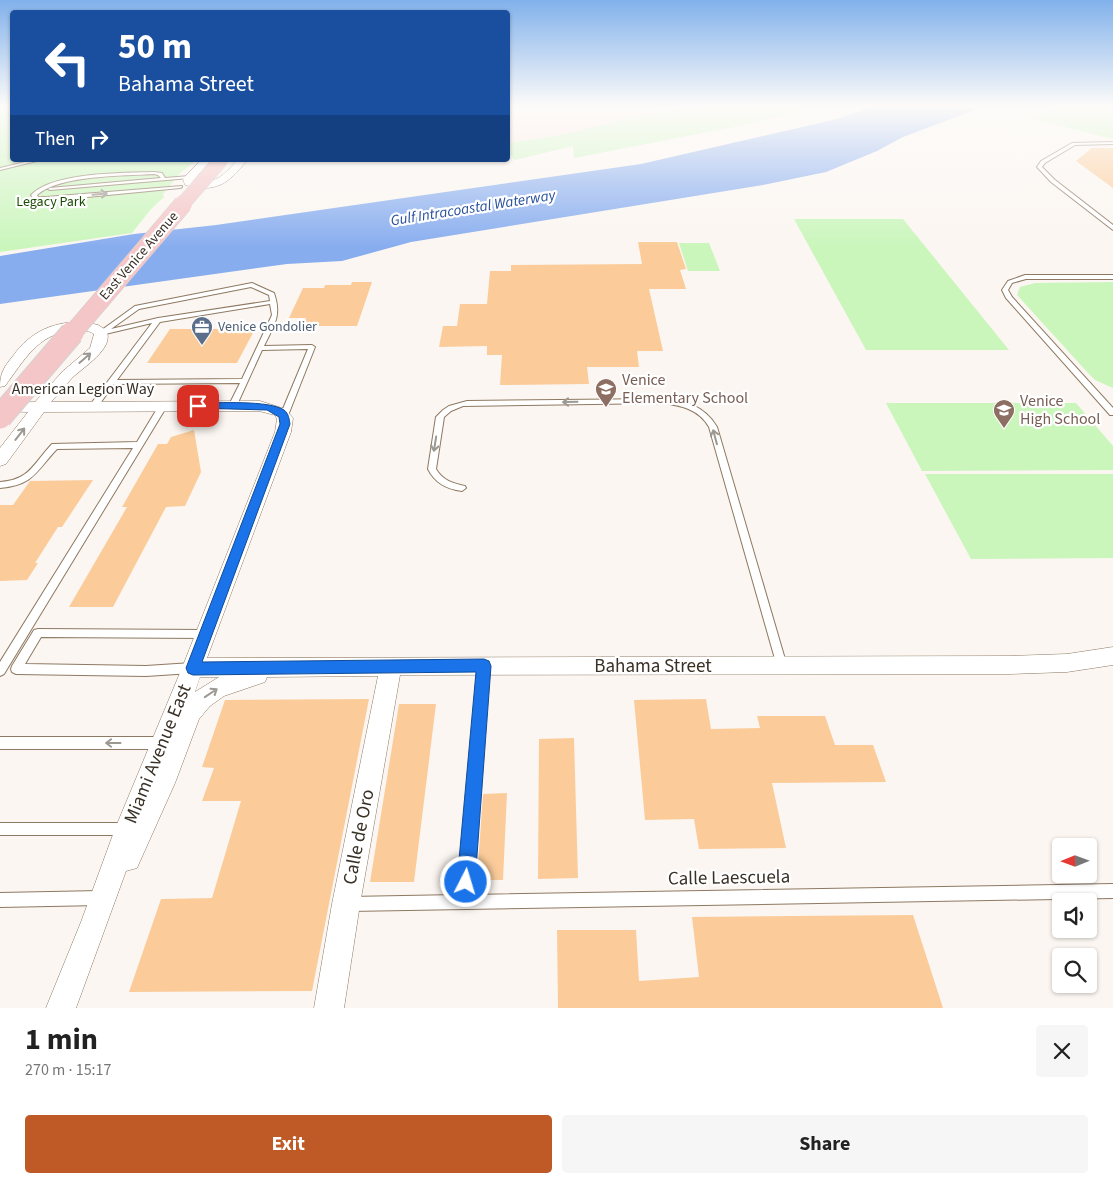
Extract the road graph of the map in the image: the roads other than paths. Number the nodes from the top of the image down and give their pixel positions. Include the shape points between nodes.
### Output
1 (1058, 153) edge
2 (30, 162) edge
3 (204, 162) edge
4 (219, 162) edge
5 (240, 162) edge
6 (0, 169) edge
7 (190, 177) junction
8 (180, 187) dead end
9 (1113, 228) edge
10 (1113, 277) edge
11 (274, 302) junction
12 (158, 320) junction
13 (101, 333) junction
14 (260, 348) junction
15 (245, 381) junction
16 (113, 382) junction
17 (0, 383) edge
18 (1101, 399) junction
19 (1113, 399) edge
20 (163, 406) junction
21 (233, 406) junction
22 (0, 407) edge
23 (41, 407) junction
24 (94, 407) junction
25 (1113, 413) edge
26 (284, 416) junction
27 (0, 417) edge
28 (140, 445) junction
29 (0, 460) edge
30 (0, 485) edge
31 (462, 488) dead end
32 (205, 634) junction
33 (1113, 656) edge
34 (391, 666) junction
35 (484, 666) junction
36 (782, 666) junction
37 (296, 667) junction
38 (193, 668) junction
39 (0, 671) edge
40 (0, 743) edge
41 (162, 743) junction
42 (0, 829) edge
43 (128, 829) junction
44 (1113, 891) edge
45 (104, 898) junction
46 (0, 900) edge
47 (464, 902) junction
48 (346, 904) junction
49 (95, 922) junction
50 (61, 1008) edge
51 (329, 1008) edge

1 - 9 lane via 1039,167
2 - 6 lane
3 - 7 street
4 - 27 main road, East Venice Avenue, bridge
5 - 7 street via 222,182 193,185 188,183
7 -> 8 lane via 164,179 158,173 62,181 37,190 34,195 43,199
10 - 18 lane via 1025,277 1010,282 1006,288 1009,298
11 - 12 lane
11 - 13 lane via 272,294 252,286 137,307
11 - 14 lane via 275,315
12 - 13 lane
12 - 16 lane
13 - 17 street via 91,327 73,326 43,334 24,348
23 -> 13 street via 99,345
14 - 15 lane
14 - 26 lane via 312,347
15 - 16 lane
15 - 21 lane
16 - 24 lane
18 - 19 lane
18 - 25 lane
20 - 21 street, American Legion Way
20 - 24 street, American Legion Way
20 - 28 lane
21 - 26 street, American Legion Way via 268,407
22 - 23 street, American Legion Way
23 - 24 street, American Legion Way
29 -> 23 street
26 - 32 street, Miami Avenue East via 282,432
28 - 30 lane via 55,446 27,480 15,485
28 - 39 lane
36 -> 31 lane via 712,424 702,413 685,404 661,401 467,403 450,408 440,417 432,469 437,478
32 - 38 street, Miami Avenue East
32 - 38 lane via 38,633 16,669 146,671
33 - 36 street, Bahama Street via 1067,663 1010,665
34 - 35 street, Bahama Street
34 - 37 street, Bahama Street
34 - 48 street, Calle de Oro
35 - 36 street, Bahama Street
35 - 47 lane
37 - 38 street, Bahama Street
49 -> 37 street via 146,821 195,705 237,679
38 - 41 street, Miami Avenue East
41 -> 40 lane
41 - 43 street, Miami Avenue East
42 - 43 lane
43 - 45 street, Miami Avenue East
44 - 47 lane, Calle Laescuela
45 - 46 lane
45 - 49 street, Miami Avenue East
47 - 48 lane, Calle Laescuela
48 - 51 street, Calle de Oro
49 - 50 street, Miami Avenue East

